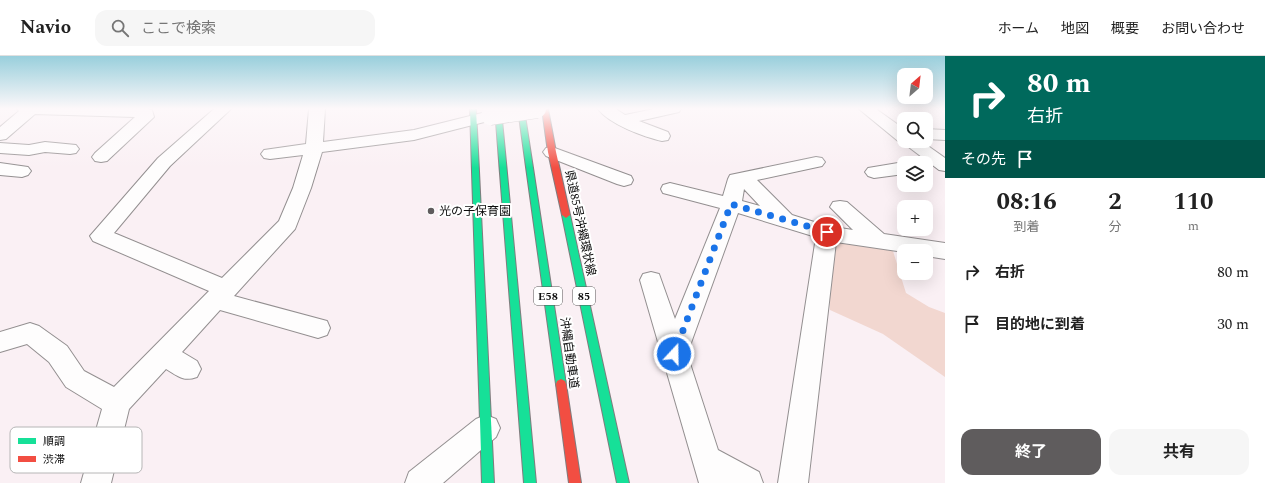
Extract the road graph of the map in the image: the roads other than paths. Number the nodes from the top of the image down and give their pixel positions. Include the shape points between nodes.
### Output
1 (131, 129) edge
2 (200, 129) edge
3 (315, 129) edge
4 (431, 129) edge
5 (474, 129) edge
6 (496, 129) edge
7 (524, 129) edge
8 (548, 129) edge
9 (645, 129) edge
10 (933, 134) edge
11 (945, 135) edge
12 (662, 136) dead end
13 (0, 148) edge
14 (918, 148) edge
15 (70, 149) dead end
16 (314, 149) junction
17 (552, 152) junction
18 (270, 154) dead end
19 (101, 157) dead end
20 (816, 162) dead end
21 (937, 165) edge
22 (0, 169) edge
23 (897, 169) edge
24 (22, 171) dead end
25 (874, 172) dead end
26 (744, 178) junction
27 (624, 180) dead end
28 (670, 189) dead end
29 (731, 204) junction
30 (840, 208) dead end
31 (785, 220) junction
32 (827, 232) junction
33 (878, 241) junction
34 (945, 251) edge
35 (651, 280) dead end
36 (221, 294) junction
37 (318, 328) dead end
38 (0, 342) edge
39 (164, 354) junction
40 (674, 354) junction
41 (188, 369) dead end
42 (117, 403) junction
43 (111, 427) edge
44 (486, 428) junction
45 (711, 471) edge
46 (99, 473) edge
47 (96, 483) edge
48 (420, 483) edge
49 (488, 483) edge
50 (530, 483) edge
51 (575, 483) edge
52 (623, 483) edge
53 (748, 483) edge
54 (793, 483) edge

1 - 19 street
2 - 36 street via 164,162 100,236
3 - 16 street
4 - 16 street via 414,135
5 - 44 main road
6 - 50 main road via 514,284
7 - 51 main road, 沖縄自動車道 / E58
8 - 17 main road, 県道85号沖縄環状線 / 85
9 - 12 street
10 - 11 street
13 - 15 street
14 - 21 street
16 - 18 street
16 - 36 street via 288,224
17 - 27 street
17 - 52 main road, 県道85号沖縄環状線 / 85
20 - 26 street
22 - 24 street
23 - 25 street
26 - 29 street via 736,180
26 - 31 street
28 - 29 street
29 - 31 street
29 - 40 street
30 - 33 street
31 - 32 street
32 - 33 street
32 - 54 street
33 - 34 street
35 - 40 street
36 - 37 street
36 - 39 street
38 - 42 street via 30,333 58,354 75,379
39 - 41 street
39 - 42 street
40 - 45 street
42 - 43 street
44 - 48 street
44 - 49 main road
45 - 53 street
46 - 47 street

